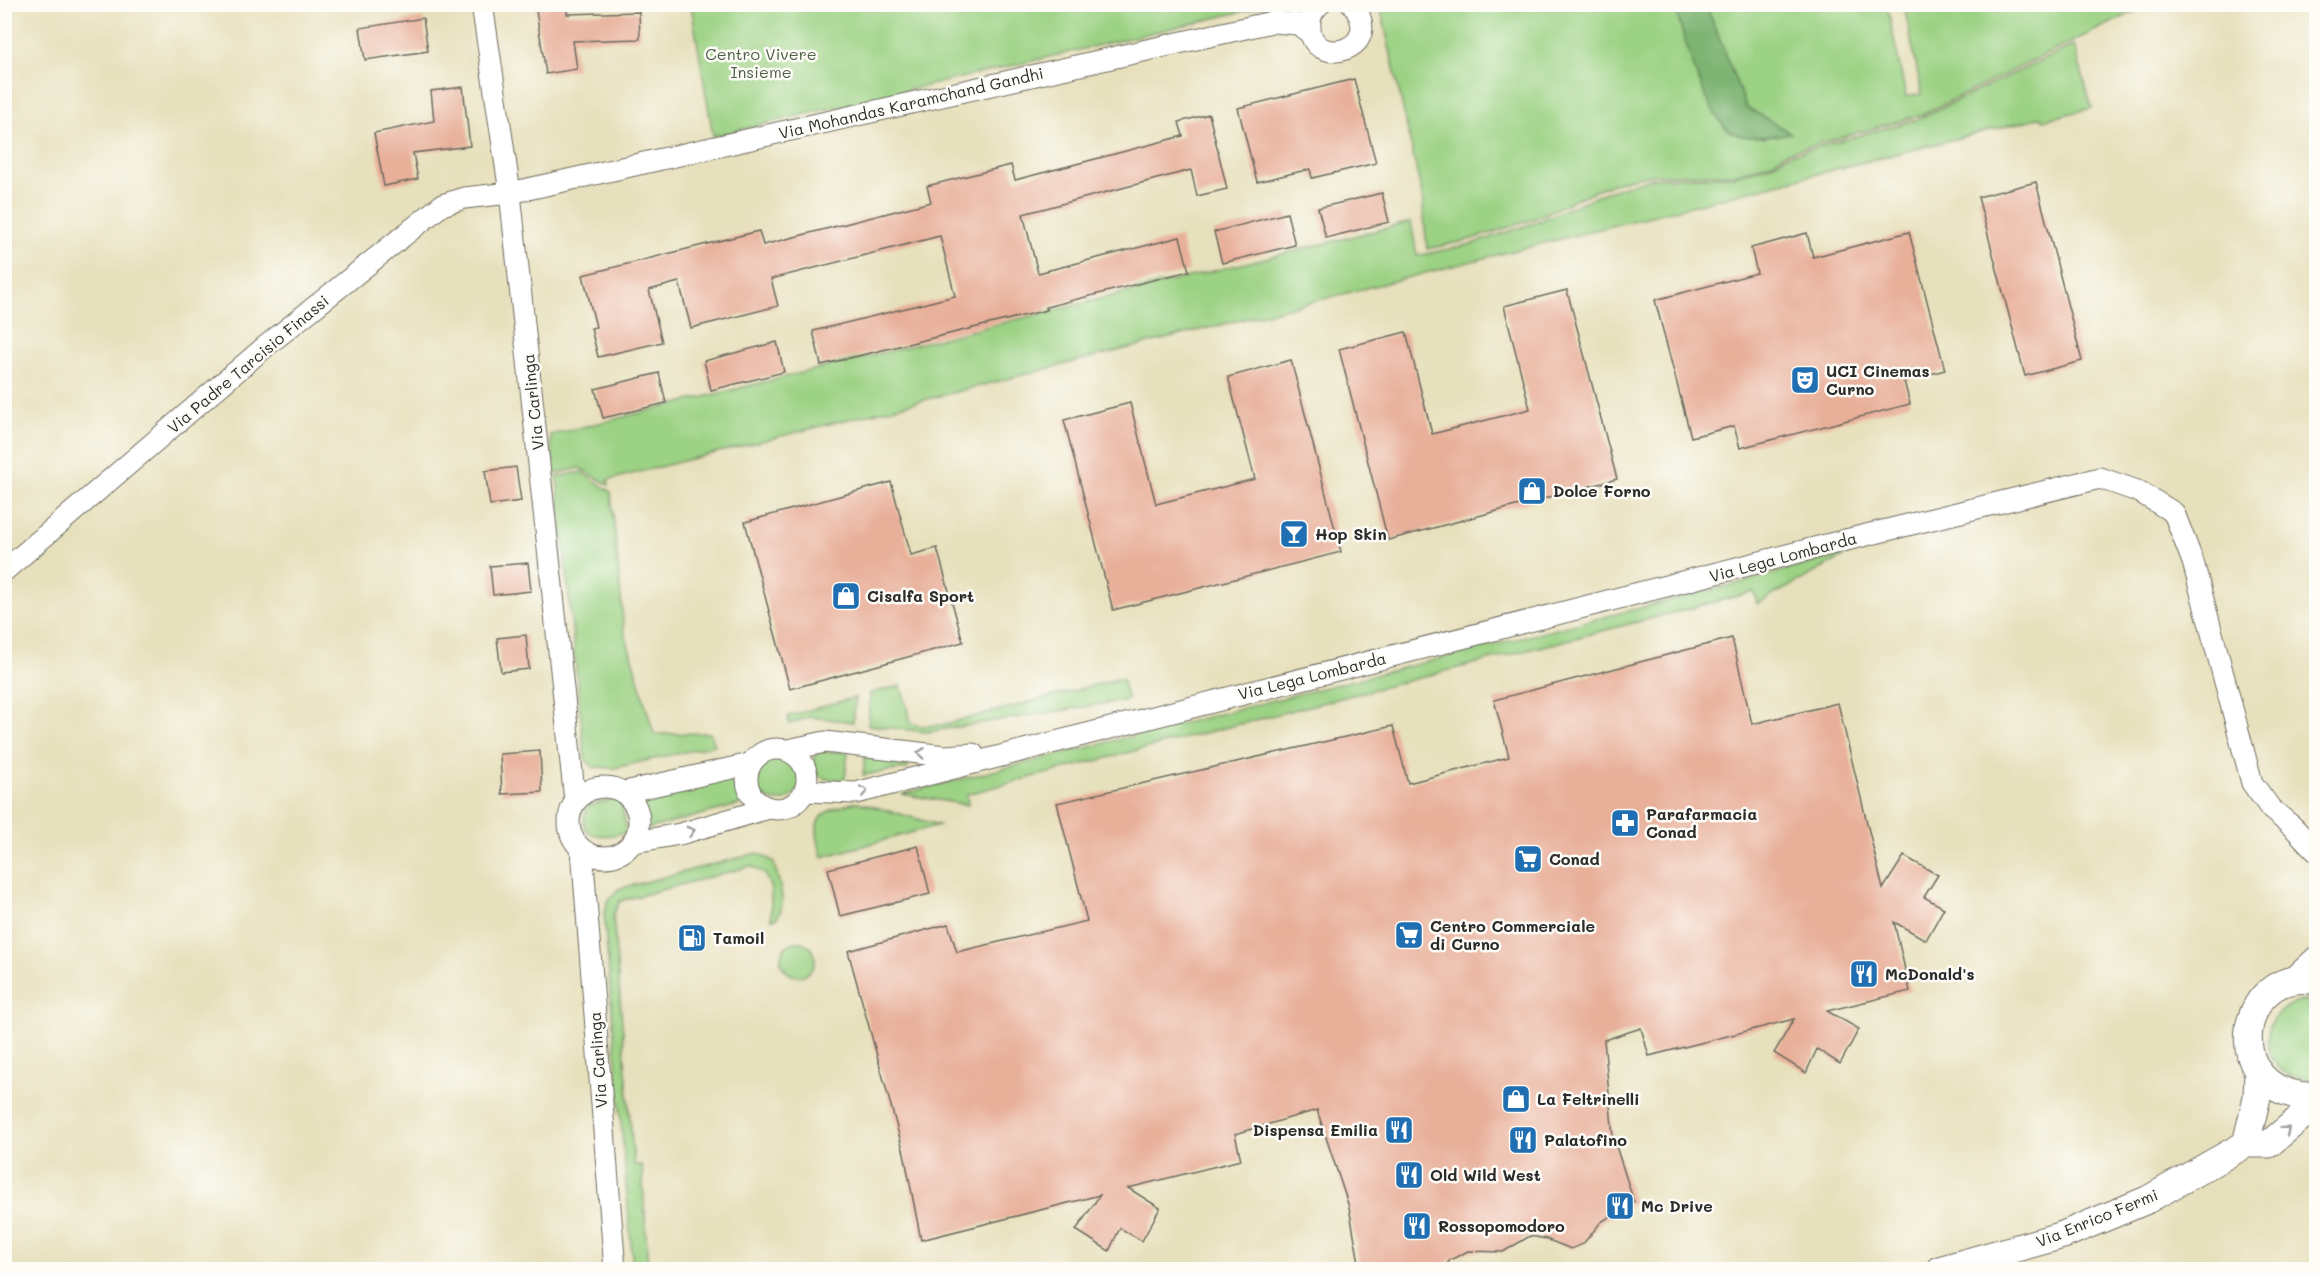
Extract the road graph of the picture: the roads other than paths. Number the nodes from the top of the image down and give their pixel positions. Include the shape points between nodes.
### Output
1 (482, 4) edge
2 (1315, 4) edge
3 (1320, 4) edge
4 (1352, 4) edge
5 (1272, 22) junction
6 (1310, 33) junction
7 (510, 193) junction
8 (4, 571) edge
9 (788, 750) junction
10 (1021, 750) junction
11 (750, 764) junction
12 (806, 791) junction
13 (625, 792) junction
14 (575, 801) junction
15 (769, 808) junction
16 (634, 842) junction
17 (582, 850) junction
18 (2316, 851) edge
19 (2316, 957) edge
20 (2316, 981) edge
21 (2289, 982) junction
22 (2258, 1073) junction
23 (2316, 1096) edge
24 (2246, 1144) junction
25 (615, 1269) edge
26 (1939, 1269) edge

1 - 7 street, Via Carlinga
2 - 5 street
3 - 6 street via 1309,22
4 - 6 street, Via Mohandas Karamchand Gandhi via 1361,16 1362,32 1356,44 1341,51 1327,51
5 - 6 street, Via Mohandas Karamchand Gandhi via 1298,24
5 - 7 street, Via Mohandas Karamchand Gandhi
7 - 8 street, Via Padre Tarcisio Finassi via 464,198 442,205 266,346
7 - 14 street, Via Carlinga
10 -> 9 street, Via Lega Lombarda via 945,756 825,742
9 - 11 street, Via Lega Lombarda via 762,752
9 - 12 street via 803,762 808,781
12 -> 10 street, Via Lega Lombarda via 856,794
10 - 18 street, Via Lega Lombarda via 2100,478 2140,492 2174,513 2193,562 2252,783 2271,809
11 - 13 street, Via Lega Lombarda
11 - 15 street via 749,791
12 - 15 street via 788,807
13 - 14 street via 603,786 592,788
13 - 16 street via 633,800 640,821
14 - 17 street, Via Carlinga via 570,811 570,832
16 -> 15 street via 680,834
16 - 17 street via 616,855 593,855
17 - 25 street, Via Carlinga
19 - 21 street
20 - 21 street
21 - 22 street via 2261,1000 2251,1017 2249,1055
22 - 23 street via 2274,1088 2294,1096
22 - 24 street via 2257,1097
24 -> 23 street, Via Enrico Fermi via 2269,1144 2300,1118
24 - 26 street, Via Enrico Fermi via 2148,1200 2063,1235

